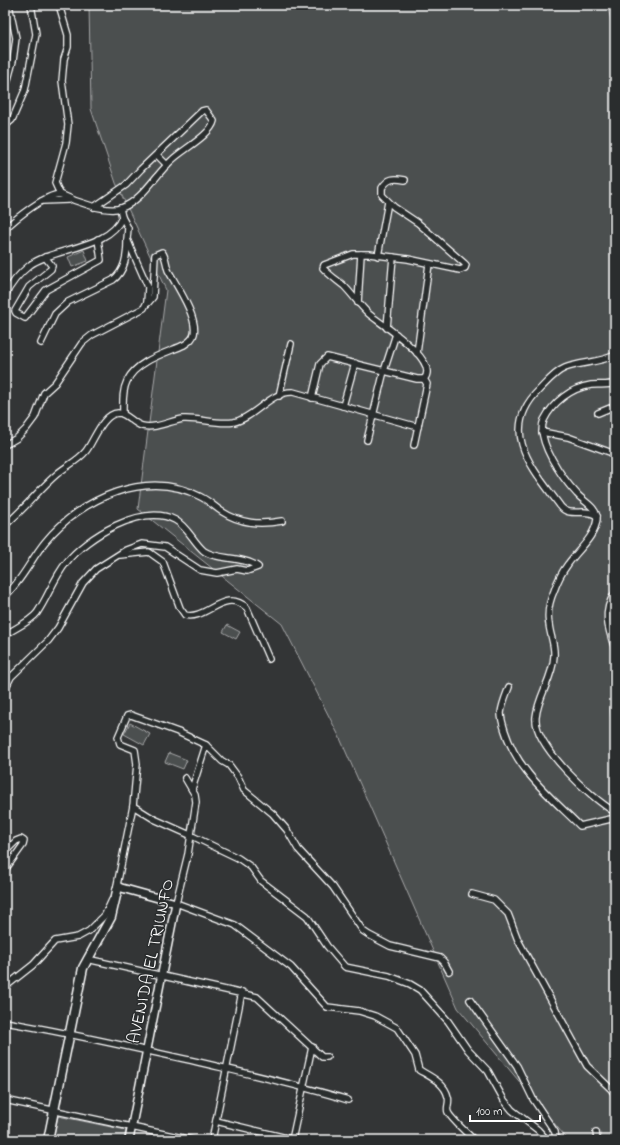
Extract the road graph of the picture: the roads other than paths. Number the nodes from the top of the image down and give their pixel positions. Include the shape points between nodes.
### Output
1 (9, 5) edge
2 (31, 5) edge
3 (59, 5) edge
4 (5, 91) edge
5 (5, 126) edge
6 (157, 155) junction
7 (167, 165) junction
8 (405, 180) dead end
9 (60, 194) junction
10 (71, 199) junction
11 (42, 202) junction
12 (388, 202) junction
13 (94, 206) junction
14 (120, 208) junction
15 (122, 218) junction
16 (5, 229) edge
17 (98, 239) junction
18 (127, 239) junction
19 (361, 254) junction
20 (378, 256) junction
21 (45, 257) junction
22 (393, 257) junction
23 (429, 264) junction
24 (5, 296) edge
25 (358, 303) junction
26 (144, 308) junction
27 (387, 328) junction
28 (396, 334) junction
29 (41, 343) dead end
30 (291, 344) dead end
31 (417, 353) junction
32 (615, 355) edge
33 (355, 363) junction
34 (384, 371) junction
35 (424, 379) junction
36 (615, 383) edge
37 (279, 396) junction
38 (312, 398) junction
39 (343, 406) junction
40 (615, 406) edge
41 (373, 413) junction
42 (598, 413) dead end
43 (123, 414) junction
44 (418, 427) junction
45 (542, 432) junction
46 (367, 440) dead end
47 (414, 445) dead end
48 (5, 446) edge
49 (615, 454) edge
50 (597, 516) junction
51 (282, 521) dead end
52 (5, 525) edge
53 (116, 556) junction
54 (615, 593) edge
55 (5, 596) edge
56 (5, 635) edge
57 (615, 649) edge
58 (269, 659) dead end
59 (509, 687) dead end
60 (5, 689) edge
61 (615, 699) edge
62 (615, 718) edge
63 (206, 745) junction
64 (185, 778) dead end
65 (192, 789) junction
66 (133, 806) junction
67 (615, 812) edge
68 (615, 818) edge
69 (190, 835) junction
70 (5, 852) edge
71 (5, 870) edge
72 (118, 887) junction
73 (472, 894) dead end
74 (176, 903) junction
75 (87, 959) junction
76 (449, 972) dead end
77 (162, 976) junction
78 (5, 987) edge
79 (242, 992) junction
80 (470, 1000) dead end
81 (5, 1022) edge
82 (69, 1033) junction
83 (312, 1047) junction
84 (147, 1050) junction
85 (327, 1057) dead end
86 (227, 1069) junction
87 (303, 1086) junction
88 (615, 1094) edge
89 (5, 1100) edge
90 (348, 1100) dead end
91 (53, 1110) junction
92 (216, 1121) junction
93 (131, 1127) junction
94 (596, 1132) dead end
95 (48, 1140) edge
96 (129, 1140) edge
97 (192, 1140) edge
98 (212, 1140) edge
99 (293, 1140) edge
100 (474, 1140) edge
101 (547, 1140) edge
102 (556, 1140) edge
103 (597, 1140) edge

1 - 4 street via 16,38
2 - 5 street via 36,34 25,90 12,120
3 - 9 street via 68,35 62,81 68,125 66,143 54,183
6 - 7 street
6 - 7 street via 206,110 214,121 213,125
6 - 13 street via 119,191
7 - 14 street via 137,197
8 - 12 street via 394,178 385,182 382,195
9 - 10 street
9 - 11 street via 55,194
10 - 11 street
10 - 13 street
11 - 16 street
12 - 20 street
12 - 23 street via 418,223 466,265 460,270
13 - 14 street
14 - 15 street
15 - 17 street via 116,229
15 - 18 street via 128,228
17 - 21 street via 84,246
17 - 21 street via 101,260 46,290 25,318 15,311 29,287 51,269 52,266
18 - 26 street via 148,287
18 - 29 street via 124,268 119,276 68,302 55,314
19 - 20 street
19 - 25 street
19 - 25 street via 332,261 323,268 332,274
20 - 22 street
21 - 24 street via 17,277
22 - 23 street
22 - 27 street
23 - 31 street
25 - 27 street
26 - 43 street via 153,297 155,256 162,252 166,265 187,303 194,332 190,342 139,367 132,374 127,381 124,394
26 - 48 street via 92,335 82,343 55,383 44,393 35,417 17,438
27 - 28 street
28 - 31 street
28 - 34 street
30 - 37 street
31 - 35 street via 428,370
32 - 50 street via 608,359 563,368 527,403 520,419 520,441 524,454 561,507 568,512 592,512
33 - 34 street
33 - 38 street via 327,357 323,360
33 - 39 street
34 - 35 street
34 - 41 street
35 - 44 street via 427,384
36 - 45 street via 569,392 545,419
37 - 38 street via 293,392
37 - 43 street via 247,417 224,424 187,419 148,427 140,426
38 - 39 street
39 - 41 street
40 - 42 street
41 - 44 street
41 - 46 street
43 - 52 street via 107,418 85,453 57,474
44 - 47 street
45 - 49 street via 568,437
45 - 50 street via 551,458 578,496 592,507
50 - 67 street via 591,536 568,564 553,592 548,622 554,657 536,718 542,740 557,761 596,800
51 - 55 street via 265,524 236,520 202,497 167,486 125,489 107,494 62,524 45,542
53 - 56 street via 142,544 165,548 200,570 217,573 247,571 258,567 238,558 207,553 180,524 165,516 145,515 133,518 82,547 66,562 37,613
53 - 58 street via 149,552 156,556 163,562 180,608 185,614 196,615 222,602 243,605 247,608
53 - 60 street via 96,569 83,582 58,628 36,654 15,672
54 - 57 street via 607,607 607,614
59 - 68 street via 502,708 502,722 514,751 528,774 580,826
61 - 62 street
63 - 65 street, AVENIDA EL TRIUNFO
63 - 66 street via 130,715 118,738 120,744 135,750 137,764
63 - 76 street via 229,765 246,793 273,814 287,830 298,849 333,887 363,931 390,946 440,958
64 - 65 street, AVENIDA EL TRIUNFO
65 - 69 street, AVENIDA EL TRIUNFO via 196,802
66 - 69 street via 154,819
66 - 72 street
69 - 74 street, AVENIDA EL TRIUNFO
69 - 101 street via 251,867 261,881 307,916 345,967 389,976 420,990 488,1071 512,1110
70 - 71 street via 16,841 24,841
72 - 74 street
72 - 75 main road via 111,917
72 - 78 street via 105,915 89,931 78,937 55,941 33,965
73 - 88 street via 494,900 508,914 518,940 587,1066
74 - 77 street, AVENIDA EL TRIUNFO
74 - 100 street via 235,925 291,967 327,1007 359,1011 375,1016 396,1028 415,1055 419,1070 442,1086 449,1098 447,1111 451,1117
75 - 77 street
75 - 82 main road
77 - 79 street
77 - 84 street, AVENIDA EL TRIUNFO
79 - 83 street via 257,997
79 - 86 street
80 - 102 street via 517,1066 533,1099 555,1132
81 - 82 street
82 - 84 street
82 - 91 main road
83 - 85 street via 322,1057
83 - 87 street
84 - 86 street
84 - 93 street, AVENIDA EL TRIUNFO
86 - 87 street
86 - 92 street
87 - 90 street
87 - 99 street
89 - 91 street
91 - 93 street
91 - 95 main road
92 - 98 street
92 - 99 street
93 - 96 street, AVENIDA EL TRIUNFO
93 - 97 street
94 - 103 street

